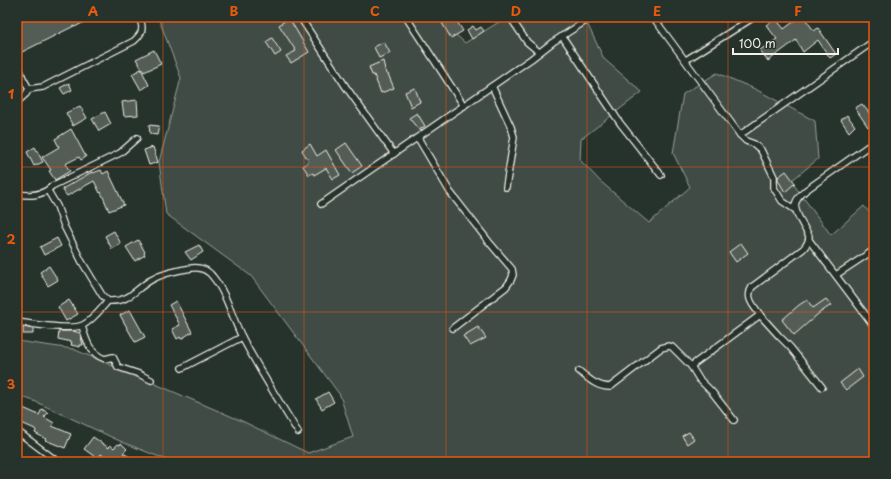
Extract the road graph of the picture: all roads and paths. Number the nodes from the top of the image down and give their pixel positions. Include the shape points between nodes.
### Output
1 (139, 17) edge
2 (300, 17) edge
3 (406, 17) edge
4 (510, 17) edge
5 (592, 17) edge
6 (653, 17) edge
7 (754, 17) edge
8 (562, 36) junction
9 (874, 41) edge
10 (539, 52) junction
11 (686, 60) junction
12 (17, 63) edge
13 (492, 86) junction
14 (29, 89) junction
15 (17, 102) edge
16 (464, 106) junction
17 (740, 135) junction
18 (137, 138) dead end
19 (418, 138) junction
20 (874, 142) edge
21 (394, 154) junction
22 (661, 175) dead end
23 (506, 187) dead end
24 (48, 191) junction
25 (17, 194) edge
26 (321, 204) dead end
27 (794, 209) junction
28 (809, 240) junction
29 (874, 250) edge
30 (836, 275) junction
31 (108, 301) junction
32 (760, 315) junction
33 (17, 322) edge
34 (82, 326) junction
35 (874, 326) edge
36 (452, 328) dead end
37 (242, 337) junction
38 (691, 366) junction
39 (182, 368) dead end
40 (579, 371) dead end
41 (151, 380) dead end
42 (822, 388) dead end
43 (734, 420) dead end
44 (17, 431) edge
45 (298, 432) dead end
46 (58, 462) edge

1 - 14 street via 143,30 134,41 43,87
2 - 21 street
3 - 16 street
4 - 10 street via 527,42
5 - 8 street
6 - 11 street
7 - 11 street
8 - 10 street
8 - 22 street via 620,123
9 - 17 street
10 - 13 street
11 - 17 street
12 - 14 street
13 - 16 street
13 - 23 street via 514,137
14 - 15 street
16 - 19 street
17 - 27 street via 761,150 774,177 774,188 782,201
18 - 24 street via 120,153 52,186
19 - 21 street
19 - 36 street via 450,192 512,269 513,275 506,287
20 - 27 street via 806,190 798,198
21 - 26 street
24 - 25 street via 41,194
24 - 31 street via 82,262
27 - 28 street
28 - 30 street
28 - 32 street via 803,249 752,287 749,298
29 - 30 street
30 - 35 street
31 - 34 street
31 - 37 street via 123,301 151,280 174,271 203,269 214,277 221,289
32 - 38 street
32 - 42 street via 790,347
33 - 34 street via 60,327
34 - 41 street via 88,345 95,354 105,359 113,357 118,367
37 - 39 street
37 - 45 street
38 - 40 street via 669,346 661,348 610,387 597,385
38 - 43 street
44 - 46 street

